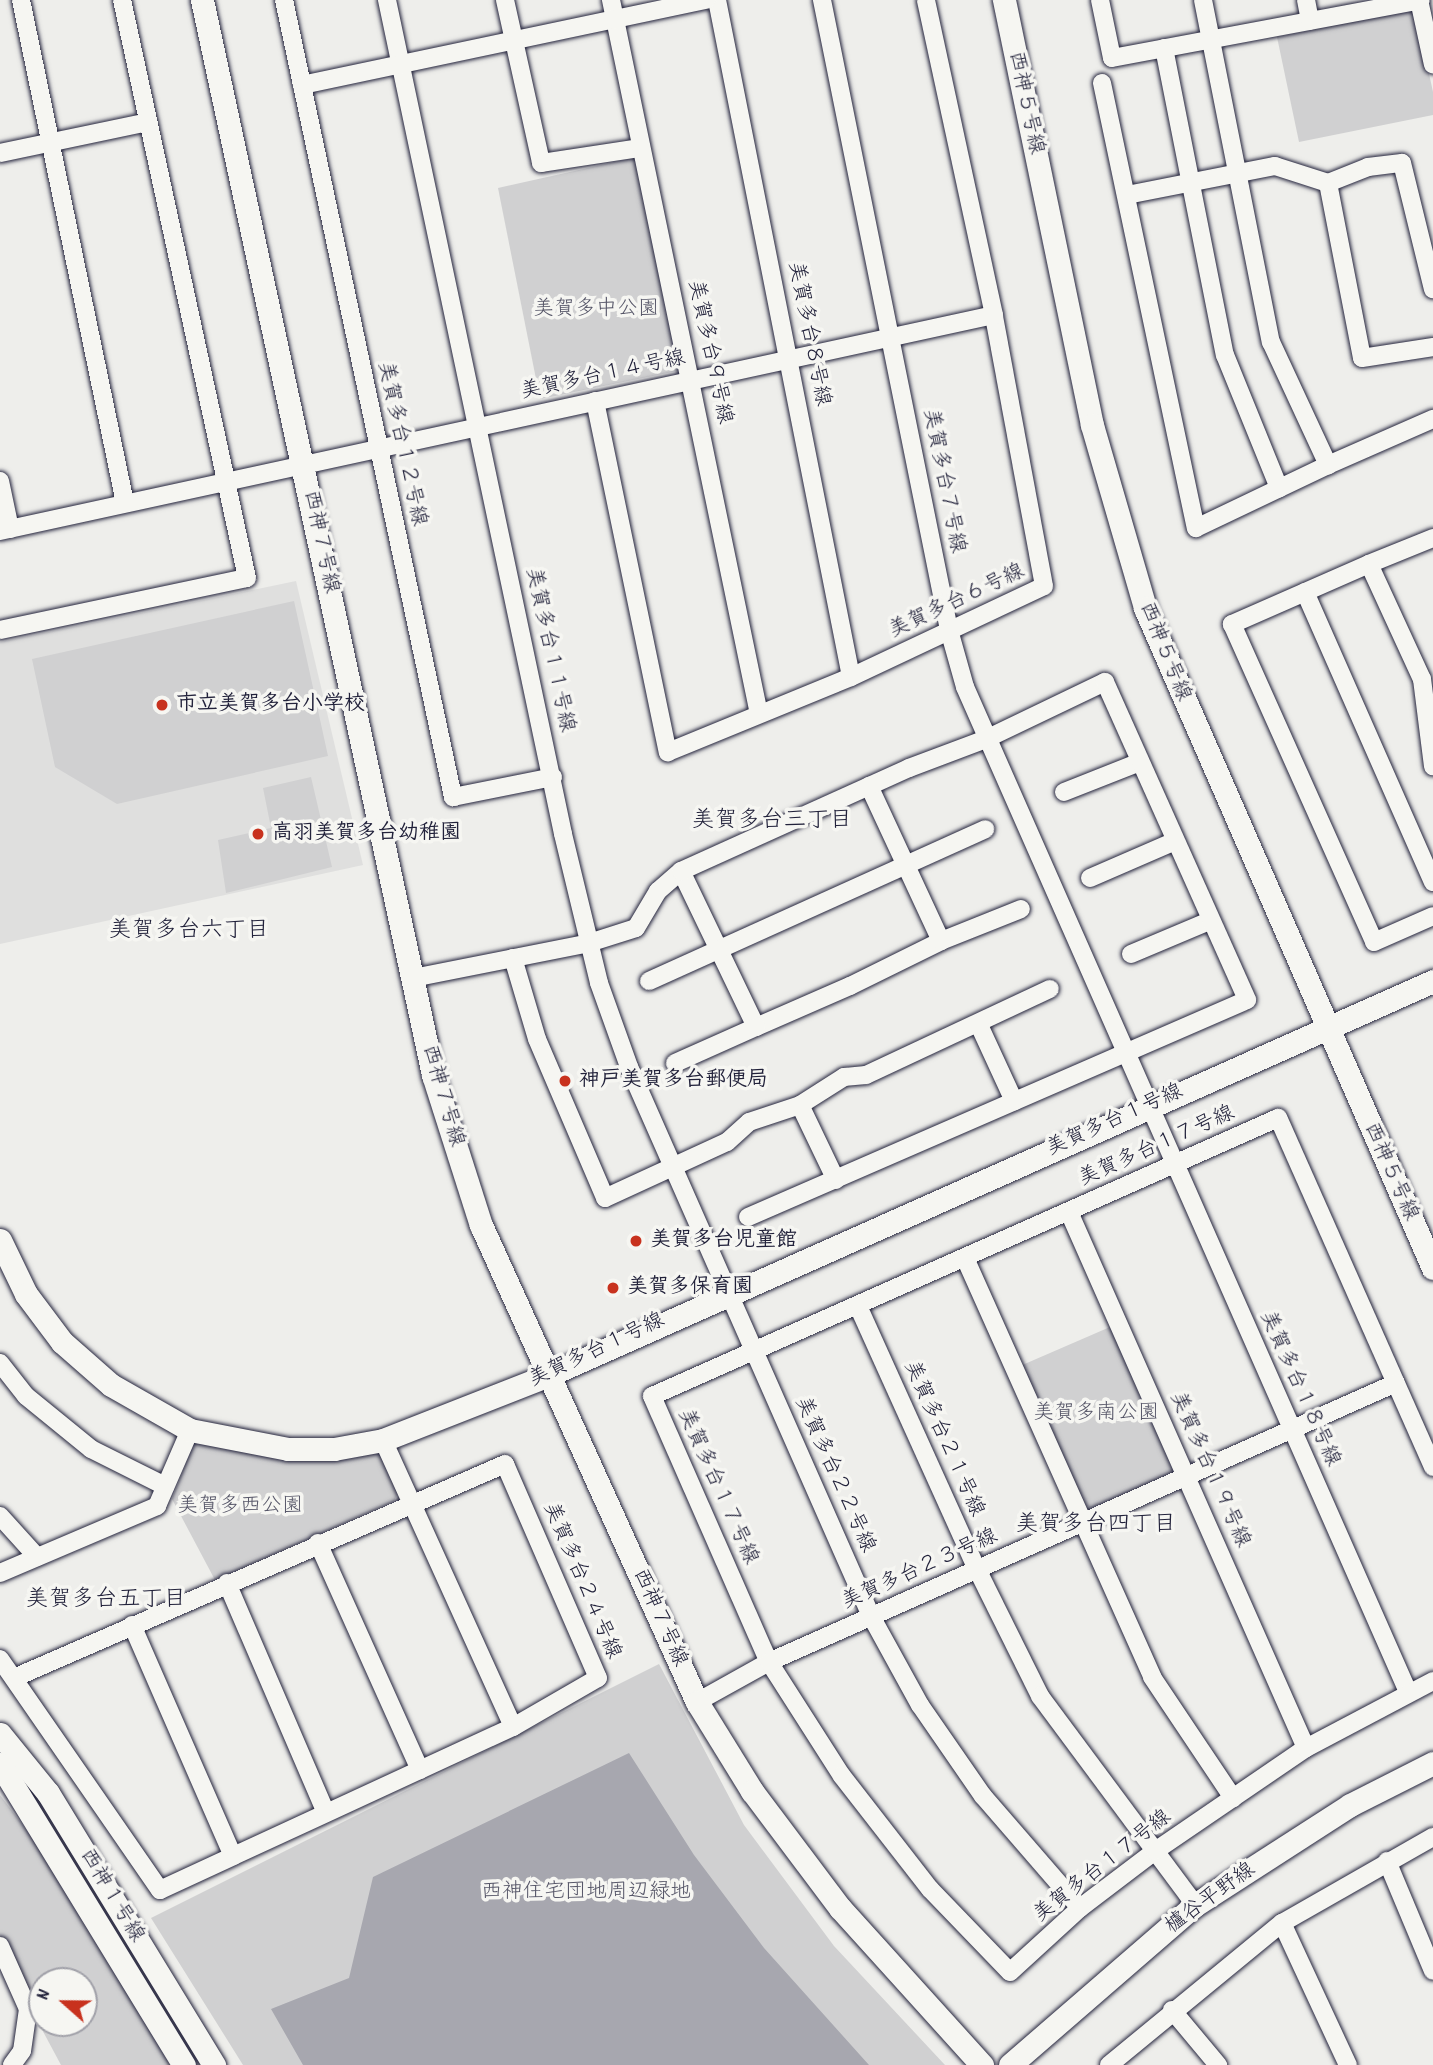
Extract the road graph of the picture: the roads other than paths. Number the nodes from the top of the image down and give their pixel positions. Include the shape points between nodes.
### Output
1 (21, 0) edge
2 (122, 0) edge
3 (202, 0) edge
4 (284, 0) edge
5 (387, 0) edge
6 (505, 0) edge
7 (611, 0) edge
8 (707, 0) edge
9 (717, 0) edge
10 (822, 0) edge
11 (926, 0) edge
12 (1004, 0) edge
13 (1100, 0) edge
14 (1203, 0) edge
15 (1306, 0) edge
16 (1420, 0) edge
17 (615, 20) junction
18 (1310, 21) junction
19 (513, 40) junction
20 (1212, 40) junction
21 (1164, 48) junction
22 (1433, 65) edge
23 (402, 68) junction
24 (1102, 83) dead end
25 (302, 85) junction
26 (148, 122) junction
27 (50, 142) junction
28 (640, 148) junction
29 (0, 153) edge
30 (1237, 172) junction
31 (1192, 181) junction
32 (1328, 183) junction
33 (1127, 195) junction
34 (1433, 289) edge
35 (994, 315) junction
36 (891, 337) junction
37 (1432, 352) edge
38 (790, 359) junction
39 (693, 380) junction
40 (595, 401) junction
41 (1433, 419) edge
42 (477, 426) junction
43 (379, 448) junction
44 (304, 464) junction
45 (1328, 465) junction
46 (0, 481) edge
47 (227, 481) junction
48 (1279, 488) junction
49 (125, 503) junction
50 (5, 530) edge
51 (1433, 538) edge
52 (1369, 564) junction
53 (1305, 592) junction
54 (0, 630) edge
55 (949, 630) junction
56 (851, 677) junction
57 (759, 715) junction
58 (986, 739) junction
59 (1140, 762) junction
60 (1433, 766) edge
61 (553, 777) junction
62 (869, 786) junction
63 (1064, 792) dead end
64 (985, 829) dead end
65 (1175, 841) junction
66 (906, 866) junction
67 (681, 871) junction
68 (1090, 878) dead end
69 (1433, 882) edge
70 (1021, 909) dead end
71 (1433, 915) edge
72 (1209, 921) junction
73 (941, 942) junction
74 (589, 943) junction
75 (719, 950) junction
76 (1131, 954) dead end
77 (513, 958) junction
78 (412, 978) junction
79 (649, 981) dead end
80 (1433, 981) edge
81 (1050, 989) dead end
82 (979, 1025) junction
83 (756, 1027) junction
84 (1327, 1029) junction
85 (1124, 1053) junction
86 (675, 1063) dead end
87 (1014, 1101) junction
88 (800, 1105) junction
89 (1148, 1106) junction
90 (1174, 1165) junction
91 (674, 1168) junction
92 (836, 1180) junction
93 (1069, 1212) junction
94 (748, 1217) dead end
95 (0, 1240) edge
96 (965, 1258) junction
97 (1433, 1268) edge
98 (728, 1292) junction
99 (858, 1306) junction
100 (754, 1352) junction
101 (0, 1363) edge
102 (549, 1375) junction
103 (1396, 1383) junction
104 (1292, 1429) junction
105 (190, 1430) junction
106 (383, 1440) junction
107 (1433, 1467) edge
108 (1186, 1476) junction
109 (165, 1486) junction
110 (411, 1501) junction
111 (0, 1516) edge
112 (1081, 1523) junction
113 (318, 1543) junction
114 (37, 1557) junction
115 (977, 1569) junction
116 (0, 1573) edge
117 (227, 1583) junction
118 (871, 1616) junction
119 (132, 1625) junction
120 (0, 1659) edge
121 (769, 1662) junction
122 (16, 1677) junction
123 (1433, 1681) edge
124 (1408, 1692) junction
125 (697, 1702) junction
126 (513, 1727) junction
127 (0, 1734) edge
128 (1306, 1748) junction
129 (1433, 1763) edge
130 (0, 1765) edge
131 (420, 1770) junction
132 (1233, 1798) junction
133 (326, 1813) junction
134 (1433, 1837) edge
135 (1155, 1852) junction
136 (233, 1856) junction
137 (1387, 1861) junction
138 (1195, 1905) junction
139 (1080, 1908) junction
140 (1282, 1923) junction
141 (0, 1946) edge
142 (1433, 1971) edge
143 (1172, 2010) junction
144 (12, 2065) edge
145 (184, 2065) edge
146 (214, 2065) edge
147 (982, 2065) edge
148 (1010, 2065) edge
149 (1110, 2065) edge
150 (1218, 2065) edge
151 (1348, 2065) edge

1 - 27 street
2 - 26 street
3 - 44 street, 西神７号線
4 - 25 street, 美賀多台１２号線
5 - 23 street, 美賀多台１１号線
6 - 19 street
7 - 17 street, 美賀多台９号線
8 - 17 street
9 - 38 street, 美賀多台８号線
10 - 36 street, 美賀多台７号線
11 - 35 street, 美賀多台６号線
12 - 84 street, 西神５号線 via 1092,425 1145,608
13 - 21 street via 1112,58
14 - 20 street
15 - 18 street
16 - 18 street
16 - 22 street
17 - 19 street
17 - 28 street, 美賀多台９号線
18 - 20 street
19 - 23 street
19 - 28 street via 541,163
20 - 21 street
20 - 30 street
21 - 31 street
23 - 25 street
23 - 42 street, 美賀多台１１号線
24 - 33 street
25 - 43 street, 美賀多台１２号線
26 - 27 street
26 - 47 street
27 - 29 street
27 - 49 street
28 - 39 street, 美賀多台９号線
30 - 31 street
30 - 32 street via 1275,166
30 - 45 street via 1271,342
31 - 33 street
31 - 48 street via 1225,355
32 - 34 street via 1368,167 1402,163
32 - 37 street via 1362,358
33 - 48 street via 1155,349 1196,528
35 - 36 street, 美賀多台１４号線
35 - 55 street, 美賀多台６号線 via 1044,586
36 - 38 street, 美賀多台１４号線
36 - 55 street, 美賀多台７号線
38 - 39 street, 美賀多台１４号線
38 - 56 street, 美賀多台８号線
39 - 40 street, 美賀多台１４号線
39 - 57 street, 美賀多台９号線
40 - 42 street, 美賀多台１４号線
40 - 57 street, 美賀多台６号線 via 668,752
41 - 45 street
42 - 43 street, 美賀多台１４号線
42 - 61 street, 美賀多台１１号線
43 - 44 street, 美賀多台１４号線
43 - 61 street, 美賀多台１２号線 via 453,797
44 - 47 street, 美賀多台１４号線
44 - 78 street, 西神７号線
45 - 48 street
46 - 50 street
47 - 49 street, 美賀多台１４号線
47 - 54 street via 247,578
49 - 50 street, 美賀多台１４号線
51 - 52 street
52 - 53 street
52 - 60 street via 1422,680
53 - 69 street
53 - 71 street via 1232,624 1374,942
55 - 56 street, 美賀多台６号線
55 - 58 street, 美賀多台７号線
56 - 57 street, 美賀多台６号線
58 - 59 street via 1105,682
58 - 62 street
58 - 85 street, 美賀多台７号線
59 - 63 street
59 - 65 street
61 - 74 street, 美賀多台１１号線
62 - 66 street
62 - 67 street
64 - 66 street
65 - 68 street
65 - 72 street
66 - 73 street
66 - 75 street
67 - 74 street via 657,891 636,928
67 - 75 street
70 - 73 street
72 - 76 street
72 - 85 street via 1247,1000
73 - 83 street
74 - 77 street
74 - 91 street, 美賀多台１１号線 via 629,1067
75 - 79 street
75 - 83 street
77 - 78 street
77 - 91 street via 537,1039 605,1198
78 - 102 street, 西神７号線 via 433,1075 481,1225
80 - 84 street, 美賀多台１号線
81 - 82 street
82 - 87 street
82 - 88 street via 931,1041 866,1075 844,1077
83 - 86 street
84 - 89 street, 美賀多台１号線
84 - 97 street, 西神５号線
85 - 87 street
85 - 89 street, 美賀多台７号線
87 - 92 street
88 - 91 street via 749,1122 727,1142
88 - 92 street
89 - 90 street, 美賀多台１８号線
89 - 98 street, 美賀多台１号線
90 - 93 street, 美賀多台１７号線
90 - 103 street, 美賀多台１７号線 via 1278,1118
90 - 104 street, 美賀多台１８号線
91 - 98 street, 美賀多台１１号線
92 - 94 street
93 - 96 street, 美賀多台１７号線
93 - 108 street, 美賀多台１９号線
95 - 105 street, 美賀多台１号線 via 26,1294 62,1342 111,1385
96 - 99 street, 美賀多台１７号線
96 - 112 street
98 - 100 street, 美賀多台２２号線
98 - 102 street, 美賀多台１号線
99 - 100 street, 美賀多台１７号線
99 - 115 street, 美賀多台２１号線
100 - 118 street, 美賀多台２２号線
100 - 121 street, 美賀多台１７号線 via 652,1396
101 - 109 street via 26,1396 91,1449
102 - 106 street, 美賀多台１号線
102 - 125 street, 西神７号線
103 - 104 street, 美賀多台２３号線
103 - 107 street, 美賀多台１７号線
104 - 108 street, 美賀多台２３号線
104 - 124 street, 美賀多台１８号線
105 - 106 street, 美賀多台１号線 via 288,1449 334,1449
105 - 109 street
106 - 110 street
108 - 112 street, 美賀多台２３号線
108 - 128 street, 美賀多台１９号線
109 - 114 street via 157,1506
110 - 113 street, 美賀多台２４号線
110 - 126 street
110 - 126 street, 美賀多台２４号線 via 505,1464 598,1678
111 - 114 street
112 - 115 street, 美賀多台２３号線
112 - 132 street via 1152,1677
113 - 117 street, 美賀多台２４号線
113 - 131 street
114 - 116 street
115 - 118 street, 美賀多台２３号線
115 - 135 street, 美賀多台２１号線 via 1040,1696
117 - 119 street, 美賀多台２４号線
117 - 133 street
118 - 121 street, 美賀多台２３号線
118 - 139 street, 美賀多台２２号線 via 920,1705 983,1796
119 - 122 street, 美賀多台２４号線
119 - 136 street
120 - 122 street, 美賀多台２４号線
121 - 125 street, 美賀多台２３号線
121 - 139 street, 美賀多台１７号線 via 842,1776 930,1889 1010,1972
122 - 136 street, 美賀多台２４号線 via 160,1890
123 - 124 street, 美賀多台１７号線
124 - 128 street, 美賀多台１７号線
125 - 147 street, 西神７号線 via 752,1791 840,1908
126 - 131 street, 美賀多台２４号線
127 - 146 street, 西神１号線 via 48,1793
128 - 132 street, 美賀多台１７号線
129 - 138 street, 櫨谷平野線 via 1350,1805
130 - 145 street, 西神１号線
131 - 133 street, 美賀多台２４号線
132 - 135 street, 美賀多台１７号線
133 - 136 street, 美賀多台２４号線
134 - 137 street
135 - 138 street, 美賀多台２１号線
135 - 139 street, 美賀多台１７号線
137 - 140 street
137 - 142 street
138 - 148 street, 櫨谷平野線
140 - 143 street
140 - 151 street
141 - 144 street via 29,2009 22,2051
143 - 149 street
143 - 150 street

